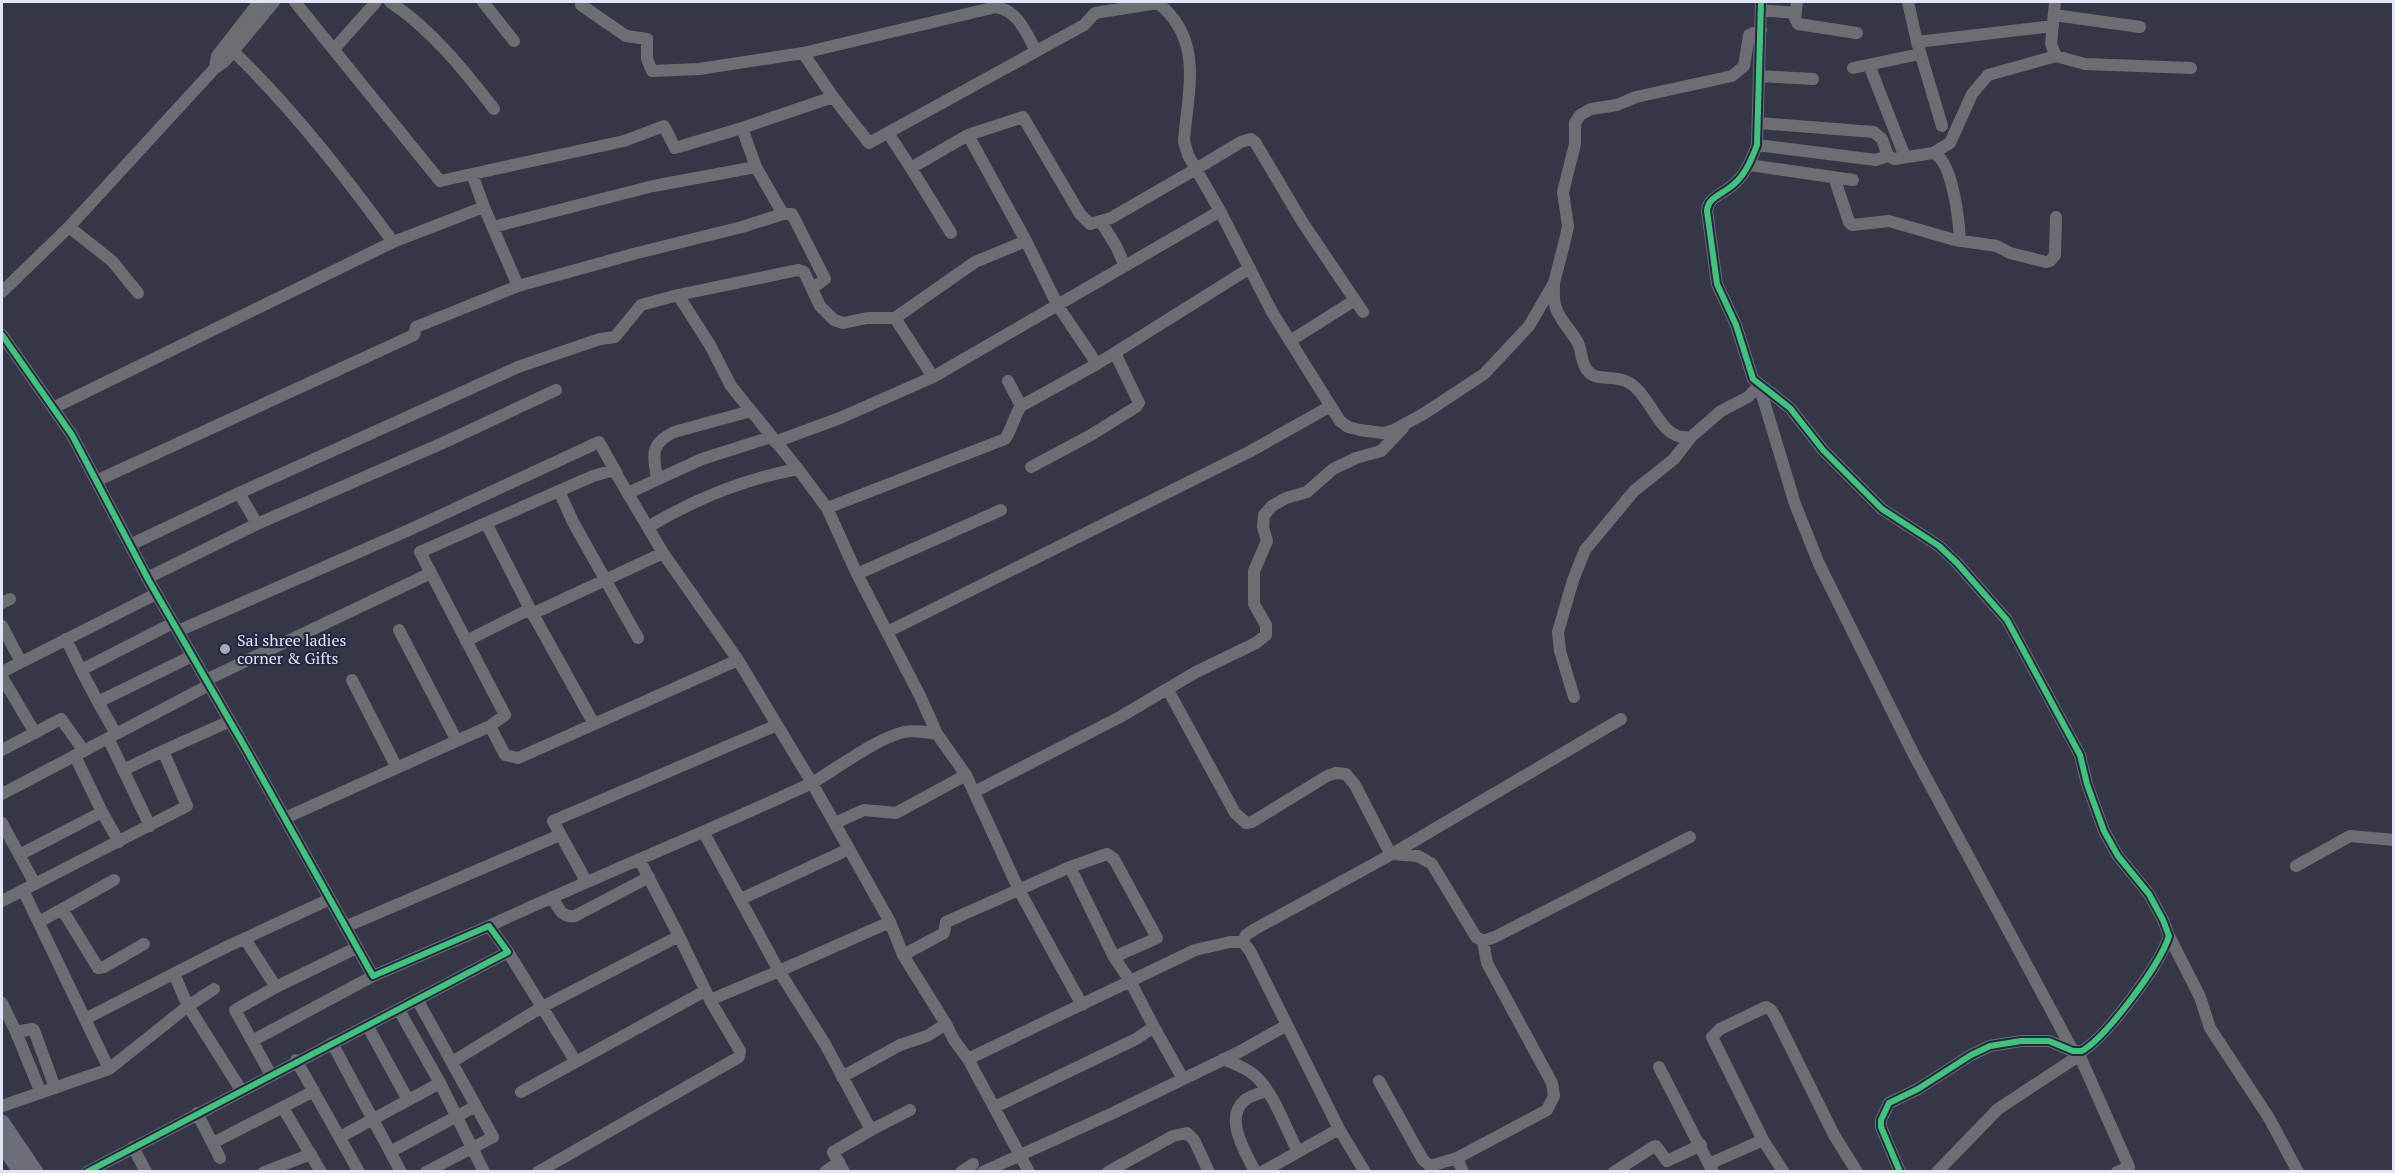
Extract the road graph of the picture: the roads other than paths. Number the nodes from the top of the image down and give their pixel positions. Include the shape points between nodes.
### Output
1 (259, 2) edge
2 (274, 2) edge
3 (286, 2) edge
4 (295, 2) edge
5 (376, 2) edge
6 (390, 2) edge
7 (483, 2) edge
8 (581, 2) edge
9 (1159, 2) edge
10 (1908, 2) edge
11 (2055, 2) edge
12 (1761, 6) edge
13 (1796, 7) edge
14 (2053, 21) junction
15 (255, 24) junction
16 (2140, 27) dead end
17 (1761, 30) junction
18 (1857, 33) dead end
19 (514, 40) dead end
20 (1919, 48) junction
21 (334, 49) junction
22 (1035, 49) junction
23 (233, 51) junction
24 (803, 53) junction
25 (2056, 57) junction
26 (1869, 65) junction
27 (215, 68) junction
28 (1853, 68) dead end
29 (2191, 68) dead end
30 (1759, 76) junction
31 (1813, 79) dead end
32 (833, 97) junction
33 (494, 110) dead end
34 (1759, 123) junction
35 (1942, 126) dead end
36 (742, 128) junction
37 (888, 133) junction
38 (968, 135) junction
39 (1757, 145) junction
40 (1933, 153) junction
41 (1888, 156) junction
42 (1905, 158) junction
43 (1749, 165) junction
44 (756, 166) junction
45 (910, 168) junction
46 (1196, 169) junction
47 (472, 174) junction
48 (1834, 177) junction
49 (1853, 180) dead end
50 (484, 207) junction
51 (1220, 211) junction
52 (783, 214) junction
53 (2056, 217) dead end
54 (1101, 222) junction
55 (69, 227) junction
56 (493, 228) junction
57 (951, 232) dead end
58 (1026, 241) junction
59 (1960, 241) junction
60 (393, 242) junction
61 (1125, 266) junction
62 (1250, 268) junction
63 (1554, 283) junction
64 (518, 286) junction
65 (813, 288) junction
66 (2, 292) edge
67 (138, 293) dead end
68 (678, 295) junction
69 (1355, 300) junction
70 (1058, 306) junction
71 (1363, 312) dead end
72 (895, 318) junction
73 (2, 335) edge
74 (1290, 341) junction
75 (1115, 353) junction
76 (1097, 364) junction
77 (933, 377) junction
78 (1008, 381) dead end
79 (1759, 385) junction
80 (556, 390) dead end
81 (1021, 406) junction
82 (1329, 407) junction
83 (53, 408) junction
84 (751, 411) junction
85 (1409, 422) junction
86 (1691, 437) junction
87 (773, 439) junction
88 (1031, 467) dead end
89 (798, 469) junction
90 (617, 474) junction
91 (657, 478) junction
92 (96, 481) junction
93 (559, 491) junction
94 (239, 493) junction
95 (628, 493) junction
96 (827, 508) junction
97 (1001, 510) dead end
98 (486, 523) junction
99 (257, 524) junction
100 (648, 527) junction
101 (130, 545) junction
102 (663, 553) junction
103 (431, 573) junction
104 (857, 574) junction
105 (147, 578) junction
106 (606, 579) junction
107 (156, 594) junction
108 (531, 612) junction
109 (2, 626) edge
110 (175, 627) junction
111 (399, 630) dead end
112 (887, 632) junction
113 (638, 638) dead end
114 (66, 639) junction
115 (466, 641) junction
116 (192, 656) junction
117 (738, 660) junction
118 (21, 662) junction
119 (81, 670) junction
120 (2, 672) edge
121 (2, 677) edge
122 (352, 680) dead end
123 (208, 683) junction
124 (1168, 690) junction
125 (1574, 697) dead end
126 (98, 702) junction
127 (1621, 718) dead end
128 (230, 721) junction
129 (594, 724) junction
130 (777, 725) junction
131 (490, 726) junction
132 (35, 733) junction
133 (936, 734) junction
134 (112, 736) junction
135 (457, 741) junction
136 (2, 750) edge
137 (163, 751) junction
138 (79, 753) junction
139 (397, 768) junction
140 (123, 770) junction
141 (966, 775) junction
142 (812, 783) junction
143 (974, 792) junction
144 (2, 794) edge
145 (102, 812) junction
146 (285, 818) junction
147 (2, 823) edge
148 (835, 823) junction
149 (150, 826) junction
150 (704, 833) junction
151 (560, 835) junction
152 (1690, 837) dead end
153 (2394, 840) edge
154 (119, 842) junction
155 (849, 849) junction
156 (1392, 854) junction
157 (19, 855) junction
158 (639, 859) junction
159 (2296, 866) dead end
160 (1070, 867) junction
161 (648, 877) junction
162 (114, 880) dead end
163 (586, 881) junction
164 (29, 887) junction
165 (1019, 890) junction
166 (552, 897) junction
167 (330, 899) junction
168 (741, 899) junction
169 (2, 901) edge
170 (62, 909) junction
171 (39, 922) junction
172 (890, 922) junction
173 (489, 926) junction
174 (345, 927) junction
175 (679, 936) junction
176 (2169, 936) junction
177 (245, 939) junction
178 (1483, 941) junction
179 (1243, 942) junction
180 (144, 944) dead end
181 (356, 948) junction
182 (507, 952) junction
183 (903, 955) junction
184 (1114, 957) junction
185 (779, 971) junction
186 (174, 974) junction
187 (373, 976) junction
188 (1130, 981) junction
189 (276, 987) junction
190 (214, 989) dead end
191 (707, 995) junction
192 (418, 1001) junction
193 (2, 1003) edge
194 (1082, 1005) junction
195 (188, 1006) junction
196 (542, 1007) junction
197 (399, 1010) junction
198 (86, 1019) junction
199 (946, 1024) junction
200 (368, 1025) junction
201 (1287, 1025) junction
202 (1154, 1027) junction
203 (16, 1032) junction
204 (252, 1041) junction
205 (332, 1043) junction
206 (2075, 1051) junction
207 (968, 1059) junction
208 (1223, 1059) junction
209 (296, 1060) junction
210 (452, 1062) junction
211 (576, 1062) junction
212 (1659, 1067) dead end
213 (109, 1070) junction
214 (270, 1075) junction
215 (842, 1077) junction
216 (1183, 1079) junction
217 (1379, 1082) dead end
218 (440, 1083) junction
219 (56, 1088) junction
220 (241, 1090) junction
221 (314, 1091) junction
222 (1267, 1091) junction
223 (521, 1092) dead end
224 (41, 1093) junction
225 (408, 1100) junction
226 (2, 1106) edge
227 (476, 1106) junction
228 (995, 1107) junction
229 (283, 1108) junction
230 (910, 1110) dead end
231 (197, 1113) junction
232 (457, 1116) junction
233 (372, 1119) junction
234 (2, 1122) edge
235 (1339, 1129) junction
236 (871, 1130) junction
237 (340, 1137) junction
238 (1763, 1140) junction
239 (213, 1143) junction
240 (2, 1145) edge
241 (1701, 1145) junction
242 (133, 1147) junction
243 (473, 1148) junction
244 (390, 1152) junction
245 (1298, 1152) junction
246 (311, 1154) junction
247 (1019, 1154) junction
248 (220, 1158) dead end
249 (1457, 1158) junction
250 (841, 1167) edge
251 (978, 1168) edge
252 (1711, 1168) edge
253 (354, 1170) edge
254 (1262, 1171) edge
255 (21, 1172) edge
256 (36, 1172) edge
257 (87, 1172) edge
258 (146, 1172) edge
259 (264, 1172) edge
260 (321, 1172) edge
261 (402, 1172) edge
262 (426, 1172) edge
263 (484, 1172) edge
264 (538, 1172) edge
265 (825, 1172) edge
266 (961, 1172) edge
267 (1029, 1172) edge
268 (1108, 1172) edge
269 (1209, 1172) edge
270 (1365, 1172) edge
271 (1463, 1172) edge
272 (1614, 1172) edge
273 (1783, 1172) edge
274 (1857, 1172) edge
275 (1899, 1172) edge
276 (1937, 1172) edge
277 (2116, 1172) edge
278 (2298, 1172) edge

1 - 27 street via 217,56
2 - 15 street
3 - 15 street
4 - 21 street
5 - 21 street
6 - 33 street via 465,71
7 - 19 street
8 - 24 street via 626,36 647,39 647,59 652,71 699,69
9 - 22 street via 1095,13 1084,25
9 - 46 street via 1178,23 1189,47 1184,141
10 - 20 street
11 - 14 street
12 - 13 street
12 - 17 street
13 - 18 street via 1796,22 1802,26
14 - 16 street
14 - 20 street
14 - 25 street via 2051,44
15 - 23 street
17 - 30 street
17 - 63 street via 1749,35 1744,66 1732,76 1580,114 1563,192 1568,226
20 - 26 street
20 - 35 street
21 - 47 street via 440,181
22 - 24 street via 1015,15 996,7
22 - 37 street
23 - 27 street
23 - 60 street via 271,88
24 - 32 street
25 - 29 street via 2085,64
25 - 40 street via 1988,75 1972,94 1950,143
26 - 28 street
26 - 42 street
27 - 55 street
30 - 31 street
30 - 34 street
32 - 36 street
32 - 37 street via 868,143
34 - 39 street
34 - 41 street via 1874,132 1882,139
36 - 44 street
36 - 47 street via 675,148 664,126 624,141
37 - 45 street
38 - 45 street
38 - 54 street via 1023,117 1080,214 1090,224
38 - 58 street
39 - 41 street via 1876,160
39 - 43 street
40 - 42 street
40 - 59 street via 1941,157 1958,207
41 - 42 street
43 - 48 street
43 - 79 street via 1731,187 1711,201 1707,211 1717,284 1736,325 1749,373
44 - 52 street
44 - 56 street via 653,186
45 - 57 street
46 - 51 street
46 - 54 street
46 - 69 street via 1240,142 1255,142
47 - 50 street
48 - 49 street
48 - 59 street via 1852,225 1889,221
50 - 56 street
50 - 60 street
51 - 61 street
51 - 62 street
52 - 64 street
52 - 65 street via 792,214 825,279
53 - 59 street via 2055,255 2050,261 2010,253 1997,246
54 - 61 street
55 - 66 street
55 - 67 street via 112,261
56 - 64 street
58 - 70 street
58 - 72 street via 975,262
60 - 83 street
61 - 70 street
62 - 74 street
62 - 75 street
63 - 85 street via 1529,326 1491,367
63 - 86 street via 1555,307 1577,342 1587,371 1593,376 1626,380 1644,396 1660,423 1675,436
64 - 92 street via 417,327 414,335
65 - 68 street via 804,272 792,270
65 - 72 street via 820,306 834,320 843,323
68 - 84 street via 731,386
68 - 94 street via 641,305 615,337 518,367
69 - 71 street
69 - 74 street
70 - 76 street
70 - 77 street
72 - 77 street
73 - 83 street
74 - 82 street
75 - 76 street
75 - 88 street via 1139,403 1091,435
76 - 81 street
77 - 87 street via 840,418
78 - 81 street
79 - 86 street
79 - 176 street via 1790,408 1822,450 1882,508 1939,546 1957,563 2007,620 2080,755 2104,831 2152,899
79 - 206 street via 1795,504 1819,564 1912,753
80 - 99 street
81 - 96 street via 1005,439
82 - 85 street via 1343,424 1360,430 1383,433
82 - 112 street via 1249,452
83 - 92 street
84 - 87 street
84 - 91 street via 664,437 657,443 654,457
85 - 124 street via 1381,451 1333,469 1307,492 1272,506 1264,515 1267,541 1255,563 1254,604 1266,625 1266,635
86 - 125 street via 1674,459 1634,491 1585,550 1558,632
87 - 89 street
87 - 91 street via 702,459
89 - 96 street
89 - 100 street via 731,485
90 - 93 street via 614,470 593,476
90 - 95 street
90 - 110 street via 599,442 409,530
91 - 95 street
92 - 101 street
93 - 98 street
93 - 106 street
94 - 99 street
94 - 101 street
95 - 100 street
96 - 104 street
97 - 104 street
98 - 103 street via 420,552
98 - 108 street
99 - 105 street
100 - 102 street
101 - 105 street
102 - 106 street
102 - 117 street
103 - 115 street
103 - 123 street
104 - 112 street
105 - 107 street
106 - 108 street
106 - 113 street
107 - 110 street
107 - 114 street
108 - 115 street
108 - 129 street
109 - 118 street
110 - 116 street
110 - 119 street
111 - 135 street
112 - 133 street
114 - 118 street
114 - 119 street
115 - 131 street via 505,715
116 - 123 street
116 - 126 street
117 - 129 street
117 - 130 street
118 - 120 street
119 - 126 street
121 - 132 street
122 - 139 street
123 - 128 street
123 - 134 street
124 - 143 street
124 - 156 street via 1241,820 1252,822 1327,776 1342,772 1352,779
126 - 134 street
127 - 156 street
128 - 137 street
128 - 146 street
129 - 131 street via 519,758 506,755
130 - 142 street
130 - 151 street via 554,821
131 - 135 street
132 - 136 street
132 - 138 street via 61,718
133 - 141 street
133 - 142 street via 903,732 879,742
134 - 138 street
134 - 140 street
135 - 139 street
137 - 140 street
137 - 149 street via 187,806
138 - 144 street
138 - 145 street
139 - 146 street
140 - 149 street
141 - 143 street
141 - 148 street via 896,813 864,810
142 - 148 street
142 - 150 street
143 - 165 street
145 - 154 street
145 - 157 street
146 - 167 street
147 - 157 street
148 - 155 street
149 - 154 street
150 - 158 street
150 - 168 street
151 - 163 street
151 - 174 street
152 - 178 street
153 - 159 street via 2350,836
154 - 164 street
155 - 168 street
155 - 172 street
156 - 178 street via 1418,856 1432,864 1476,937
156 - 179 street via 1255,929
157 - 164 street
158 - 161 street
158 - 163 street
160 - 165 street
160 - 184 street
160 - 184 street via 1107,854 1114,859 1157,938
161 - 166 street via 575,916 565,916
161 - 175 street
162 - 170 street
163 - 166 street
164 - 169 street
164 - 171 street
165 - 183 street via 946,922 944,933
165 - 194 street
166 - 173 street
167 - 174 street
167 - 177 street
168 - 185 street
170 - 171 street
170 - 180 street via 98,968
171 - 198 street
172 - 183 street
172 - 185 street
173 - 182 street
173 - 187 street
174 - 181 street
175 - 191 street
175 - 196 street
176 - 206 street via 2127,1005 2098,1039 2082,1051
176 - 278 street via 2200,997 2210,1028 2269,1118
177 - 186 street
177 - 189 street
178 - 249 street via 1487,963 1542,1064 1554,1096 1547,1110
179 - 188 street via 1195,950
179 - 201 street
181 - 187 street
181 - 189 street
182 - 192 street
182 - 196 street
183 - 199 street
184 - 188 street
185 - 191 street
185 - 215 street
186 - 195 street
186 - 198 street
187 - 204 street
188 - 194 street
188 - 202 street
189 - 204 street via 235,1010
190 - 195 street
191 - 211 street
191 - 264 street via 740,1057
192 - 197 street
192 - 210 street
193 - 203 street
194 - 207 street
195 - 213 street
195 - 220 street
196 - 210 street
196 - 211 street
197 - 200 street
197 - 218 street
198 - 213 street
199 - 207 street
199 - 215 street via 927,1036 900,1044
200 - 205 street
200 - 225 street
201 - 208 street
201 - 235 street
202 - 216 street
202 - 228 street via 1136,1040
203 - 219 street via 34,1030
203 - 224 street
204 - 214 street
205 - 209 street
205 - 233 street
206 - 275 street via 2049,1041 1990,1046 1889,1103 1881,1127
206 - 276 street via 2077,1057 1998,1109
206 - 277 street via 2129,1167
207 - 228 street
208 - 216 street
208 - 222 street via 1253,1074
209 - 214 street
209 - 221 street
210 - 227 street
211 - 223 street
212 - 241 street
213 - 219 street
214 - 220 street
215 - 236 street
216 - 247 street
217 - 249 street via 1426,1164 1433,1167
218 - 225 street
218 - 232 street
219 - 224 street
220 - 231 street
221 - 229 street
221 - 237 street
222 - 245 street
222 - 254 street via 1244,1101 1238,1108 1235,1124
224 - 226 street
225 - 233 street
227 - 232 street
227 - 243 street via 494,1137
228 - 247 street
229 - 239 street
229 - 246 street
230 - 236 street
231 - 239 street
231 - 242 street
232 - 243 street
232 - 244 street
233 - 237 street
233 - 244 street
234 - 256 main road
235 - 245 street
235 - 270 street
236 - 250 street via 833,1152
237 - 253 street
238 - 252 street
238 - 273 street
238 - 274 street via 1712,1036 1766,1007 1772,1010 1834,1135
239 - 248 street
240 - 255 main road
241 - 252 street
241 - 272 street via 1668,1161 1659,1148 1653,1147
242 - 257 street
242 - 258 street
243 - 262 street
243 - 263 street
244 - 261 street
245 - 254 street
246 - 259 street
246 - 260 street
247 - 251 street
247 - 267 street
249 - 271 street
250 - 265 street
251 - 266 street
268 - 269 street via 1173,1136 1187,1133

